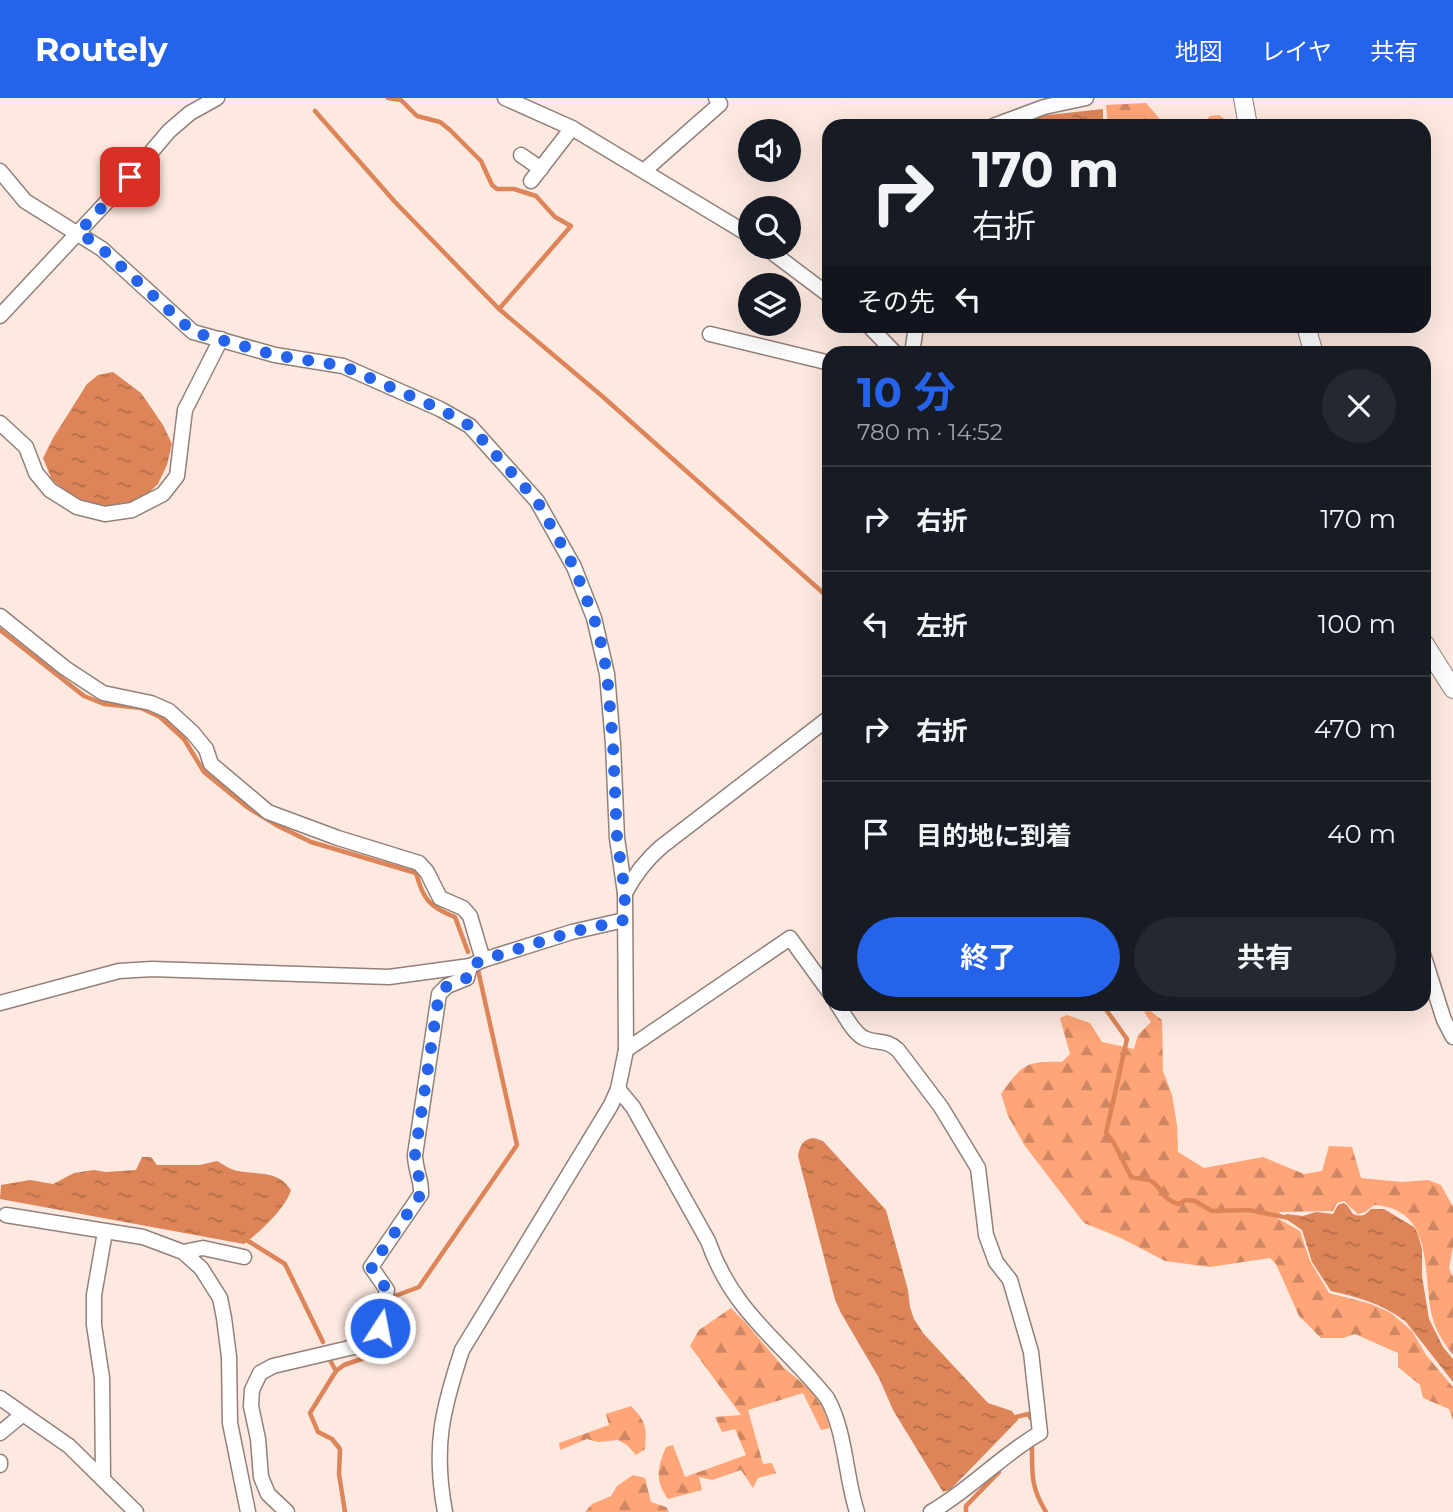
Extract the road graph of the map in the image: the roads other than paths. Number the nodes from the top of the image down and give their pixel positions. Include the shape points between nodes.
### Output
1 (217, 98) edge
2 (505, 98) edge
3 (716, 98) edge
4 (1086, 98) edge
5 (1243, 98) edge
6 (1012, 119) edge
7 (1247, 119) edge
8 (572, 128) junction
9 (521, 155) dead end
10 (541, 169) junction
11 (645, 170) junction
12 (0, 171) edge
13 (531, 181) dead end
14 (738, 228) edge
15 (79, 232) junction
16 (781, 259) edge
17 (822, 290) edge
18 (0, 316) edge
19 (876, 333) edge
20 (710, 334) dead end
21 (221, 339) junction
22 (888, 346) edge
23 (822, 361) edge
24 (0, 423) edge
25 (0, 616) edge
26 (1431, 654) edge
27 (1453, 689) edge
28 (822, 723) edge
29 (625, 893) junction
30 (624, 920) junction
31 (477, 963) junction
32 (1431, 979) edge
33 (822, 982) edge
34 (0, 1003) edge
35 (842, 1011) edge
36 (1453, 1037) edge
37 (626, 1050) junction
38 (618, 1089) junction
39 (6, 1215) dead end
40 (105, 1232) junction
41 (183, 1252) junction
42 (244, 1257) dead end
43 (0, 1398) edge
44 (22, 1415) junction
45 (0, 1433) edge
46 (103, 1478) junction
47 (136, 1512) edge
48 (248, 1512) edge
49 (287, 1512) edge
50 (445, 1512) edge
51 (857, 1512) edge
52 (931, 1512) edge

1 - 15 street via 169,131
2 - 8 street
3 - 11 street via 720,104
4 - 6 street
5 - 7 main road
8 - 10 street
8 - 11 street
9 - 10 street
10 - 13 street
11 - 14 street
12 - 15 street via 25,201
15 - 18 street
15 - 21 street via 193,332
16 - 17 street
19 - 22 street
20 - 23 street
21 - 24 street via 185,410 177,476 163,494 132,510 105,514 77,507 50,490 36,473 26,447
21 - 29 street via 275,355 343,366 440,409 470,426 537,501 574,567 602,647
25 - 31 street via 103,693 151,702 169,711 194,733 211,764 268,812 419,863 440,898 470,916
26 - 27 main road
28 - 29 street via 653,853 634,874
29 - 30 street
30 - 31 street
30 - 37 street
31 - 34 street via 389,977 119,971
31 - 49 street via 467,978 439,994 415,1155 421,1194 371,1267 387,1290 375,1342 273,1366 260,1373 252,1390 261,1476 268,1494
32 - 36 street
33 - 37 street via 790,938
35 - 52 street via 859,1035 889,1042 898,1049 978,1168 986,1235 996,1262 1010,1280 1031,1352 1040,1433
37 - 38 street
38 - 50 street via 463,1350 440,1432 438,1465
38 - 51 street via 708,1241 734,1295 827,1398 835,1413
39 - 40 street
40 - 41 street via 144,1237
40 - 46 street via 94,1295 102,1378
41 - 42 street via 203,1248
41 - 48 street via 201,1268 220,1298 229,1357 230,1423
43 - 44 street
44 - 45 street
44 - 46 street via 69,1446
46 - 47 street

